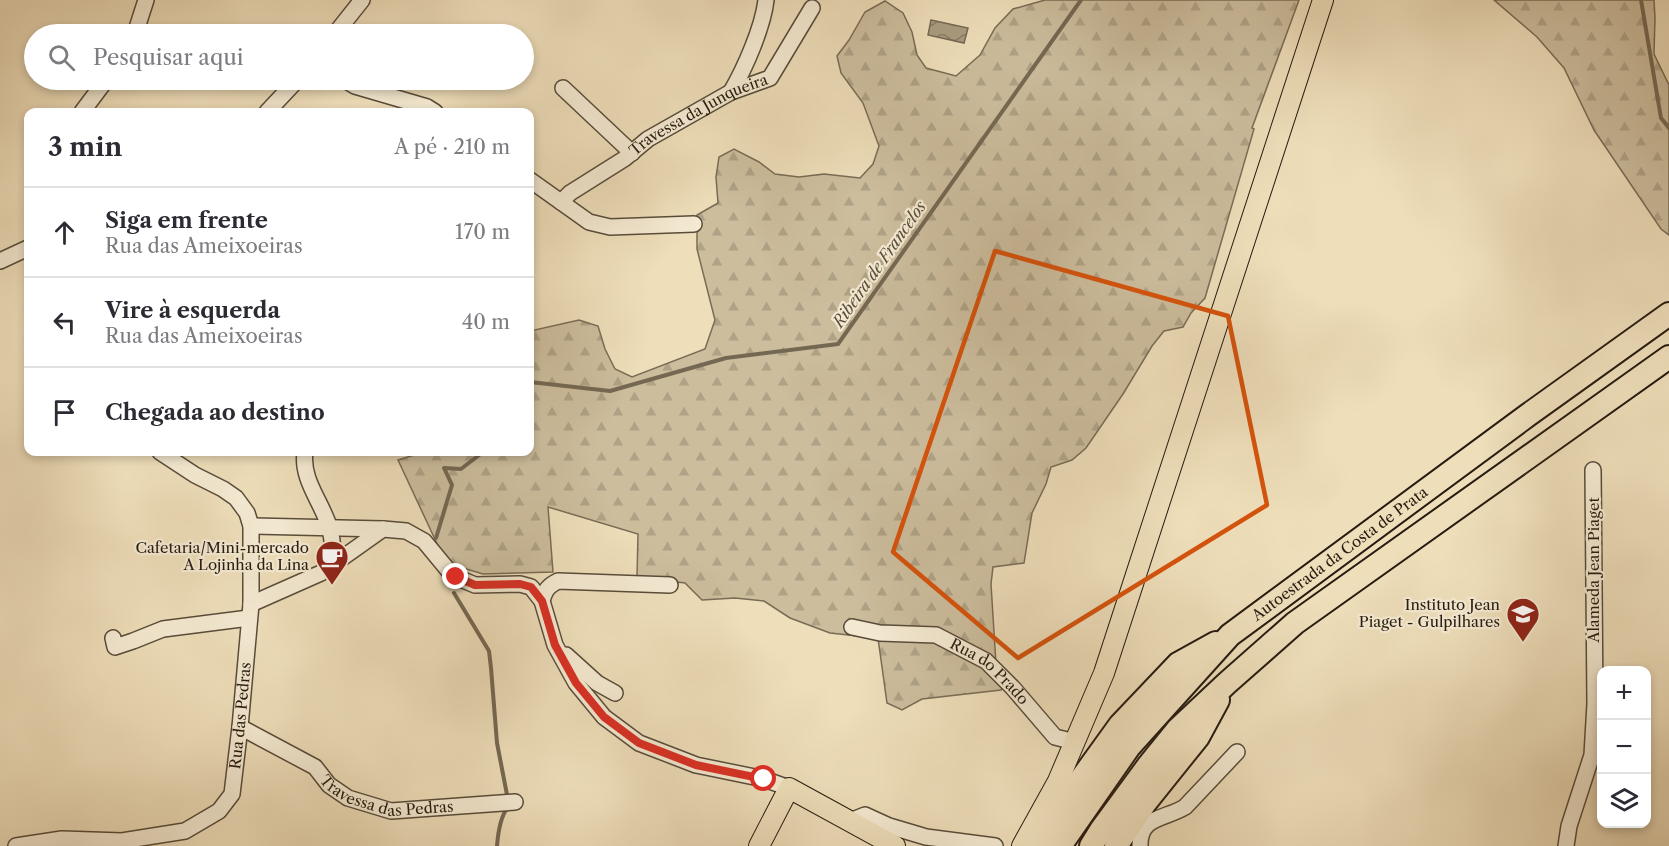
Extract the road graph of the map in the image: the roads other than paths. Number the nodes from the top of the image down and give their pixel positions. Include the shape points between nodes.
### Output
1 (146, 0) edge
2 (362, 0) edge
3 (766, 0) edge
4 (1323, 0) edge
5 (812, 8) dead end
6 (138, 24) edge
7 (343, 24) edge
8 (563, 88) dead end
9 (98, 90) edge
10 (288, 90) edge
11 (369, 90) edge
12 (731, 92) junction
13 (85, 108) edge
14 (271, 108) edge
15 (429, 108) edge
16 (632, 153) junction
17 (534, 183) edge
18 (561, 202) junction
19 (694, 225) dead end
20 (24, 250) edge
21 (0, 261) edge
22 (1669, 314) edge
23 (1669, 357) edge
24 (166, 456) edge
25 (305, 456) edge
26 (1593, 470) dead end
27 (251, 526) junction
28 (330, 528) junction
29 (383, 529) junction
30 (334, 564) junction
31 (670, 585) dead end
32 (542, 601) junction
33 (250, 611) junction
34 (852, 627) dead end
35 (1230, 635) junction
36 (113, 639) dead end
37 (555, 645) junction
38 (1227, 683) junction
39 (615, 693) dead end
40 (240, 727) junction
41 (1075, 742) junction
42 (1237, 752) dead end
43 (789, 788) junction
44 (509, 803) dead end
45 (850, 821) junction
46 (186, 838) edge
47 (1123, 845) edge
48 (16, 846) edge
49 (759, 846) edge
50 (895, 846) edge
51 (995, 846) edge
52 (1022, 846) edge
53 (1038, 846) edge
54 (1060, 846) edge
55 (1091, 846) edge
56 (1566, 846) edge

1 - 6 street
2 - 7 street
3 - 12 street via 765,12
4 - 41 main road via 1104,673
5 - 12 street, Travessa da Junqueira via 770,78
8 - 16 street
9 - 13 street
10 - 14 street
11 - 15 street
12 - 16 street, Travessa da Junqueira via 648,139
16 - 18 street, Travessa da Junqueira
17 - 18 street
18 - 19 street via 589,222 610,227
20 - 21 street
22 - 35 highway, Autoestrada da Costa de Prata
23 - 38 highway, Autoestrada da Costa de Prata via 1294,623
24 - 27 street, Rua das Pedras via 236,498
25 - 28 street via 308,477
26 - 56 street, Alameda Jean Piaget via 1592,755
27 - 28 street
27 - 33 street, Rua das Pedras
28 - 29 street
28 - 30 street
29 - 30 street
29 - 32 street via 406,531 424,541 456,577 475,585 531,587
30 - 33 street
31 - 32 street via 558,581 549,585
32 - 37 street
33 - 36 street via 163,628 115,647
33 - 40 street, Rua das Pedras
34 - 41 street, Rua do Prado via 880,633 936,635 986,661 1055,737
35 - 53 highway via 1178,664 1120,725
35 - 54 highway, Autoestrada da Costa de Prata via 1129,747
37 - 39 street via 597,683
37 - 43 street via 576,683 604,717 639,743 696,765
38 - 47 highway via 1198,737 1145,803
38 - 55 highway, Autoestrada da Costa de Prata via 1178,729
40 - 44 street, Travessa das Pedras via 315,767 328,785 348,798 391,811
40 - 46 street, Rua das Pedras via 232,794 219,811
41 - 52 main road via 1059,781
42 - 47 street via 1185,807 1149,823 1140,837
43 - 45 main road
43 - 49 main road
45 - 50 main road
45 - 51 street via 865,815 926,837
46 - 48 street, Rua das Pedras via 62,839

